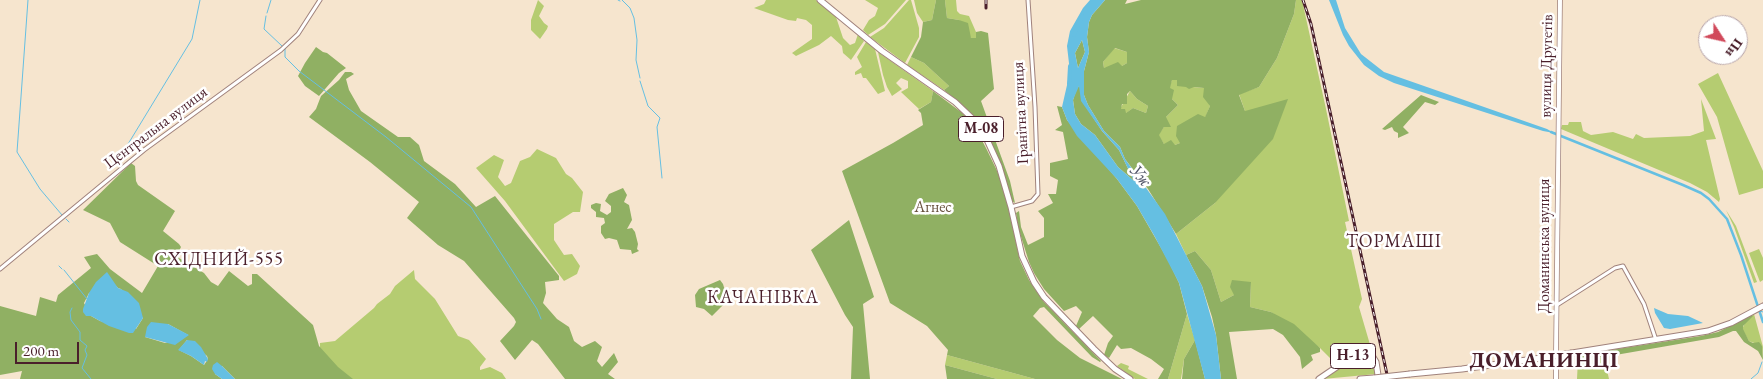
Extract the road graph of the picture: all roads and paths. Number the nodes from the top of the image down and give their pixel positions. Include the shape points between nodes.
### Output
1 (320, 0) edge
2 (820, 0) edge
3 (1028, 0) edge
4 (1560, 0) edge
5 (1558, 138) joint
6 (1011, 207) junction
7 (0, 269) edge
8 (1557, 306) junction
9 (1763, 306) edge
10 (1656, 340) junction
11 (1376, 376) junction
12 (1130, 379) edge
13 (1319, 379) edge
14 (1360, 379) edge
15 (1556, 379) edge

1 - 7 street, Центральна вулиця via 296,36 281,50 144,150
2 - 6 highway, М-08 via 882,51 955,102 974,120 983,131 999,166
3 - 6 street, Гранітна вулиця via 1038,194 1032,201
4 - 5 main road, вулиця Другетів
5 - 8 main road, Доманинська вулиця
6 - 12 highway, М-08 via 1022,256 1044,297 1094,349
8 - 10 street via 1623,266 1644,304
8 - 15 main road, Доманинська вулиця
9 - 10 highway via 1713,329
10 - 11 highway, bridge via 1454,370
11 - 13 highway, Н-13 via 1374,359 1360,353
11 - 14 highway

